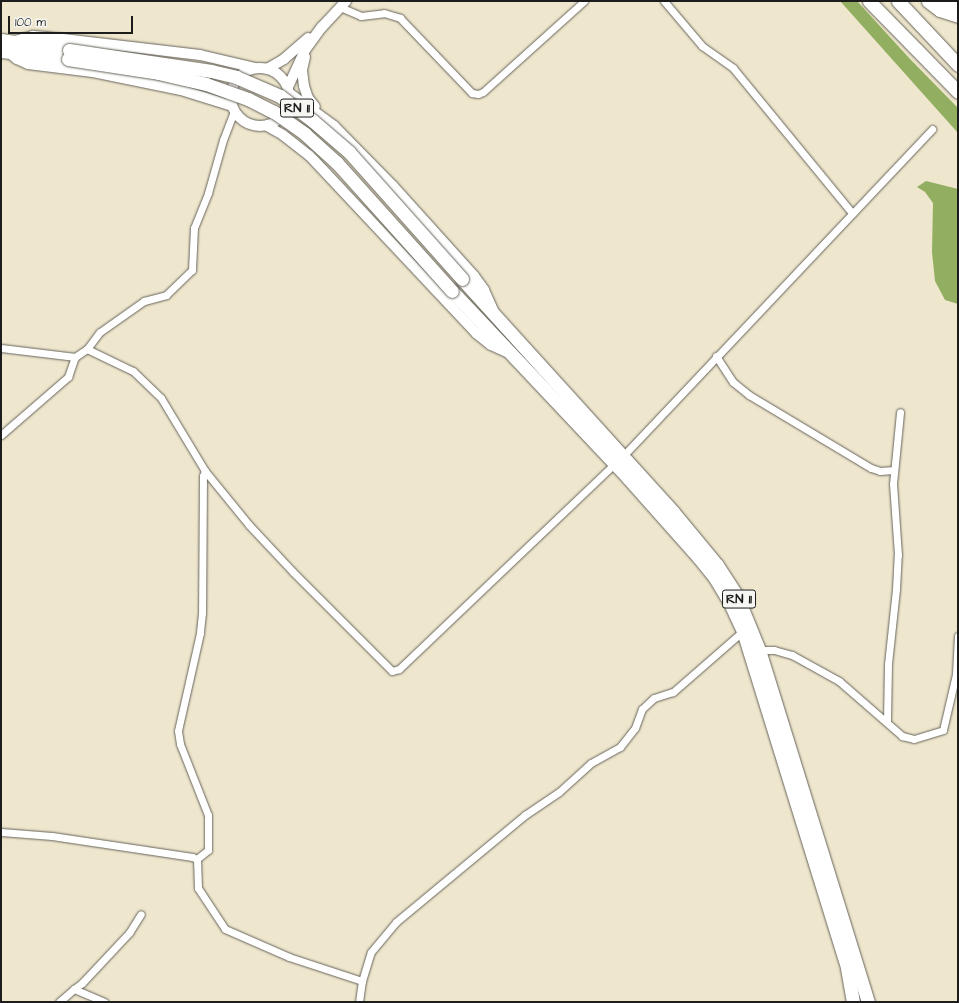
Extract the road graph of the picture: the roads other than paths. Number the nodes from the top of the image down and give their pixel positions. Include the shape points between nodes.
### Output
1 (584, 1) edge
2 (664, 1) edge
3 (869, 1) edge
4 (898, 1) edge
5 (928, 1) edge
6 (945, 1) edge
7 (345, 3) edge
8 (958, 7) edge
9 (958, 16) edge
10 (322, 27) junction
11 (309, 45) junction
12 (6, 46) edge
13 (69, 54) junction
14 (958, 65) edge
15 (255, 68) junction
16 (267, 69) junction
17 (288, 90) junction
18 (958, 92) edge
19 (233, 109) junction
20 (323, 116) junction
21 (267, 126) junction
22 (932, 129) dead end
23 (852, 213) junction
24 (494, 312) junction
25 (1, 348) edge
26 (87, 349) junction
27 (508, 353) junction
28 (716, 356) junction
29 (76, 357) junction
30 (900, 412) dead end
31 (1, 436) edge
32 (618, 460) junction
33 (894, 470) junction
34 (206, 471) junction
35 (743, 631) junction
36 (958, 636) edge
37 (759, 650) junction
38 (887, 721) junction
39 (1, 832) edge
40 (197, 859) junction
41 (141, 914) dead end
42 (362, 981) junction
43 (74, 989) junction
44 (59, 1002) edge
45 (104, 1002) edge
46 (359, 1002) edge
47 (853, 1002) edge
48 (868, 1002) edge

1 - 7 street via 478,94 472,92 400,18 384,13 361,16
2 - 23 street via 702,46 733,68
3 - 18 highway
4 - 14 highway
5 - 9 highway via 940,10
6 - 8 highway
7 - 10 main road
10 - 11 main road
10 - 16 main road
11 - 17 main road via 297,65
11 - 20 main road via 302,70 304,86 308,98
12 - 13 highway, RN 11
12 - 15 main road via 33,36 46,36 200,55
12 - 19 main road via 16,59 28,64 93,72 181,90
13 - 24 highway, RN 11, bridge via 211,71 236,77 280,96 349,152
13 - 27 highway, RN 11, bridge via 206,84 248,99 274,112 305,134 337,163
15 - 16 main road
15 - 19 main road via 244,73 235,82 231,94
16 - 17 main road via 278,74
17 - 20 main road, RN 11
17 - 21 main road via 288,105 282,116
19 - 21 main road via 248,124
19 - 26 street via 208,193 194,228 192,270 166,295 144,301 100,332
20 - 24 main road, RN 11 via 388,181 471,273 484,290
21 - 27 main road, RN 11 via 309,155 476,333
22 - 23 street
23 - 28 street
24 - 32 highway, RN 11
25 - 29 street
26 - 29 street
26 - 34 street via 133,371 161,398
27 - 32 highway, RN 11
28 - 32 street
28 - 33 street via 733,382 749,395 872,468 880,471
29 - 31 street via 68,377
30 - 33 street
32 - 34 street via 394,671 387,668 293,572 249,525
32 - 35 highway, RN 11 via 708,568 729,601
32 - 37 highway, RN 11 via 702,546 725,575 744,610
33 - 38 street via 893,494 898,555 888,664
34 - 40 street via 200,633 178,731 180,744 208,815 208,850
35 - 42 street via 673,692 654,698 642,709 635,728 620,747 591,763 560,792 526,815 396,922 370,952
35 - 47 highway, RN 11 via 847,968
36 - 38 street via 956,674 943,730 914,739 902,736
37 - 38 street via 774,650 792,655 839,681
37 - 48 highway, RN 11
39 - 40 street via 52,836
40 - 42 street via 198,888 224,929 289,957
41 - 43 street via 129,933
42 - 46 street
43 - 44 street
43 - 45 street

